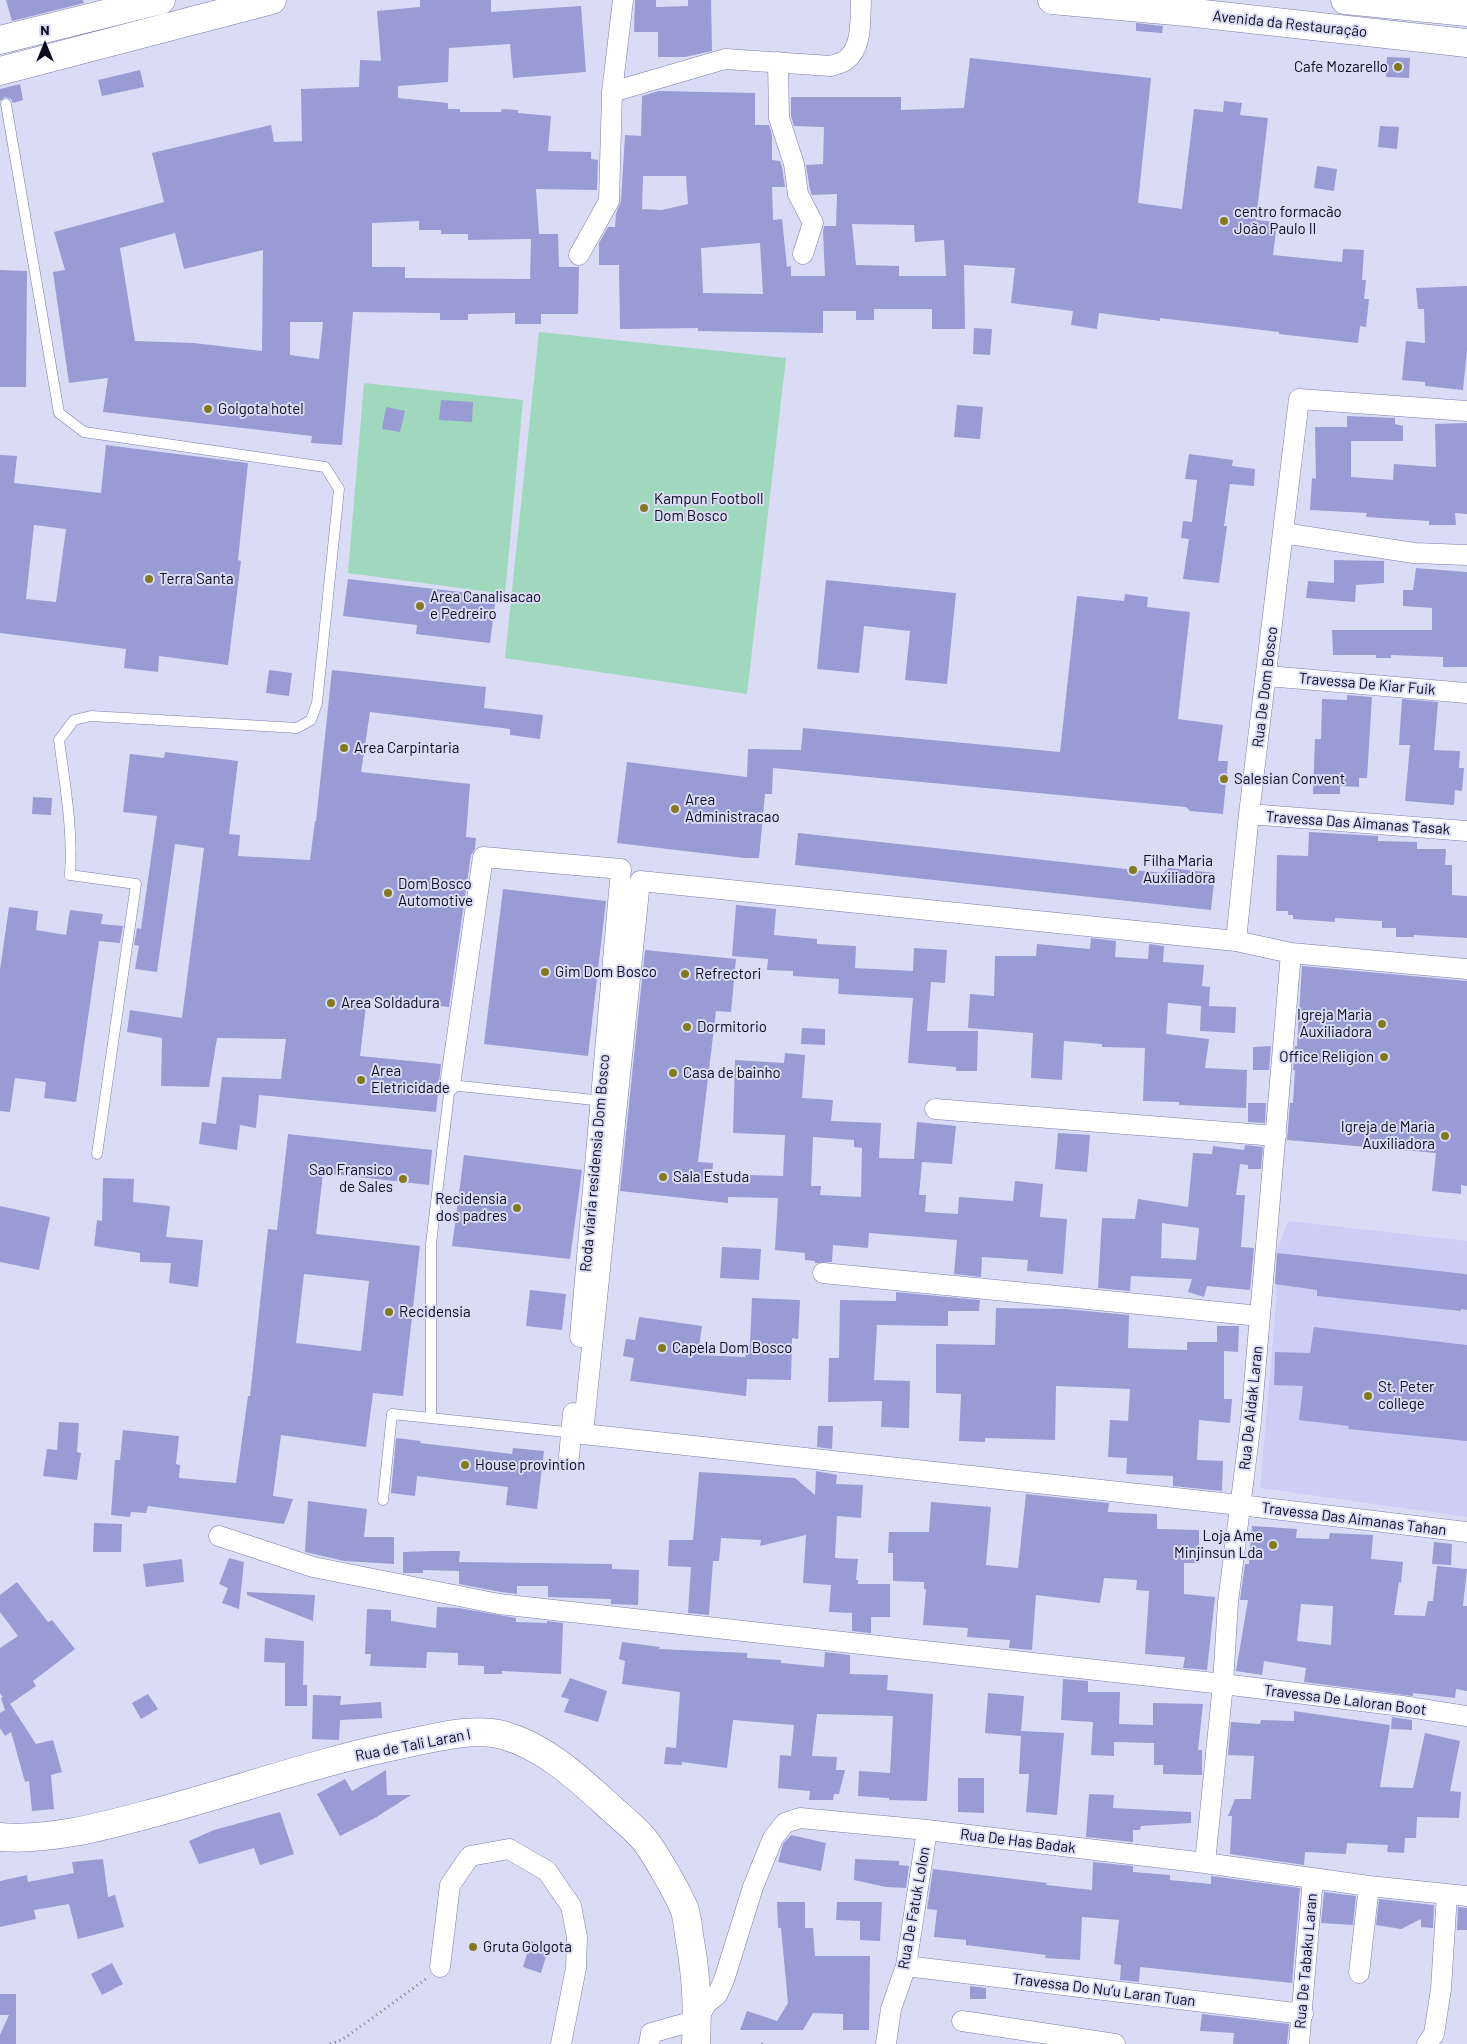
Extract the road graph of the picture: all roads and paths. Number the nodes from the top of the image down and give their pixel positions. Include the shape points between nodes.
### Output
1 (161, 0) edge
2 (272, 0) edge
3 (623, 0) edge
4 (861, 0) edge
5 (1052, 0) edge
6 (1345, 0) edge
7 (1467, 12) edge
8 (0, 40) edge
9 (1467, 44) edge
10 (778, 62) junction
11 (0, 77) edge
12 (612, 92) junction
13 (6, 104) dead end
14 (803, 254) dead end
15 (579, 255) dead end
16 (1467, 411) edge
17 (1284, 533) junction
18 (1467, 555) edge
19 (1267, 676) junction
20 (1467, 693) edge
21 (1249, 814) junction
22 (1467, 831) edge
23 (1236, 942) junction
24 (1292, 953) junction
25 (1467, 969) edge
26 (450, 1085) junction
27 (609, 1102) junction
28 (935, 1109) dead end
29 (1276, 1136) junction
30 (97, 1154) dead end
31 (824, 1273) dead end
32 (1260, 1316) junction
33 (431, 1418) junction
34 (577, 1433) junction
35 (569, 1457) dead end
36 (383, 1500) dead end
37 (1240, 1505) junction
38 (1467, 1532) edge
39 (219, 1536) dead end
40 (1223, 1684) junction
41 (1467, 1716) edge
42 (927, 1830) junction
43 (0, 1837) edge
44 (1205, 1863) junction
45 (1313, 1878) junction
46 (1369, 1886) junction
47 (1447, 1894) junction
48 (1467, 1896) edge
49 (906, 1966) junction
50 (440, 1968) joint
51 (1359, 1972) dead end
52 (1302, 2014) junction
53 (962, 2020) dead end
54 (697, 2032) edge
55 (330, 2044) edge
56 (561, 2044) edge
57 (649, 2044) edge
58 (886, 2044) edge
59 (1114, 2044) edge
60 (1299, 2044) edge
61 (1427, 2044) edge

1 - 8 main road
2 - 11 main road
3 - 12 street
4 - 10 street via 859,38 856,49 846,60 832,66
5 - 9 main road, Avenida da Restauração
6 - 7 main road, Avenida da Restauração
10 - 12 street via 725,60
10 - 14 street via 779,118 794,164 798,194 813,223
12 - 15 street via 610,201
13 - 30 lane via 58,413 84,432 325,467 339,489 317,703 311,720 297,728 91,716 74,720 58,740 69,812 70,875 136,884
16 - 17 street, Rua De Dom Bosco via 1298,399
17 - 18 street via 1414,552
17 - 19 street, Rua De Dom Bosco
19 - 20 street, Travessa De Kiar Fuik
19 - 21 street, Rua De Dom Bosco
21 - 22 street, Travessa Das Aimanas Tasak
21 - 23 street, Rua De Dom Bosco
23 - 24 street
23 - 27 street via 640,881
24 - 25 street
24 - 29 street, Rua De Aidak Laran
26 - 27 lane
26 - 27 street, Roda viaria residensia Dom Bosco via 483,858 621,869
26 - 33 lane via 431,1244
27 - 34 street
28 - 29 street
29 - 32 street, Rua De Aidak Laran
31 - 32 street
32 - 37 street, Rua De Aidak Laran
33 - 34 lane
33 - 36 lane via 392,1414
34 - 35 street
34 - 37 street, Travessa Das Aimanas Tahan
37 - 38 street, Travessa Das Aimanas Tahan
37 - 40 street, Rua De Aidak Laran via 1228,1602
39 - 40 street, Travessa De Laloran Boot via 313,1567 498,1604
40 - 41 street, Travessa De Laloran Boot
40 - 44 street, Rua De Aidak Laran
42 - 44 street, Rua De Has Badak
42 - 49 street, Rua De Fatuk Lolon
42 - 54 street, Rua De Has Badak via 800,1818 785,1823 773,1838 753,1886 736,1946 717,1995 707,2003
43 - 54 main road, Rua de Tali Laran I via 54,1835 114,1824 382,1748 454,1734 485,1732 505,1736 544,1754 569,1771 644,1838 684,1909 692,1951
44 - 45 street, Rua De Has Badak
45 - 46 street, Rua De Has Badak
45 - 52 street, Rua De Tabaku Laran
46 - 47 street, Rua De Has Badak
46 - 51 street
47 - 48 street, Rua De Has Badak
47 - 61 street via 1441,1989 1434,2034
49 - 52 street, Travessa Do Nu’u Laran Tuan
49 - 58 street, Rua De Fatuk Lolon via 891,2009
50 - 55 path via 342,2040
50 - 56 street via 450,1885 470,1856 509,1849 547,1871 571,1906 577,1937 576,1968
52 - 60 street, Rua De Tabaku Laran
53 - 59 street
54 - 57 street via 651,2033

